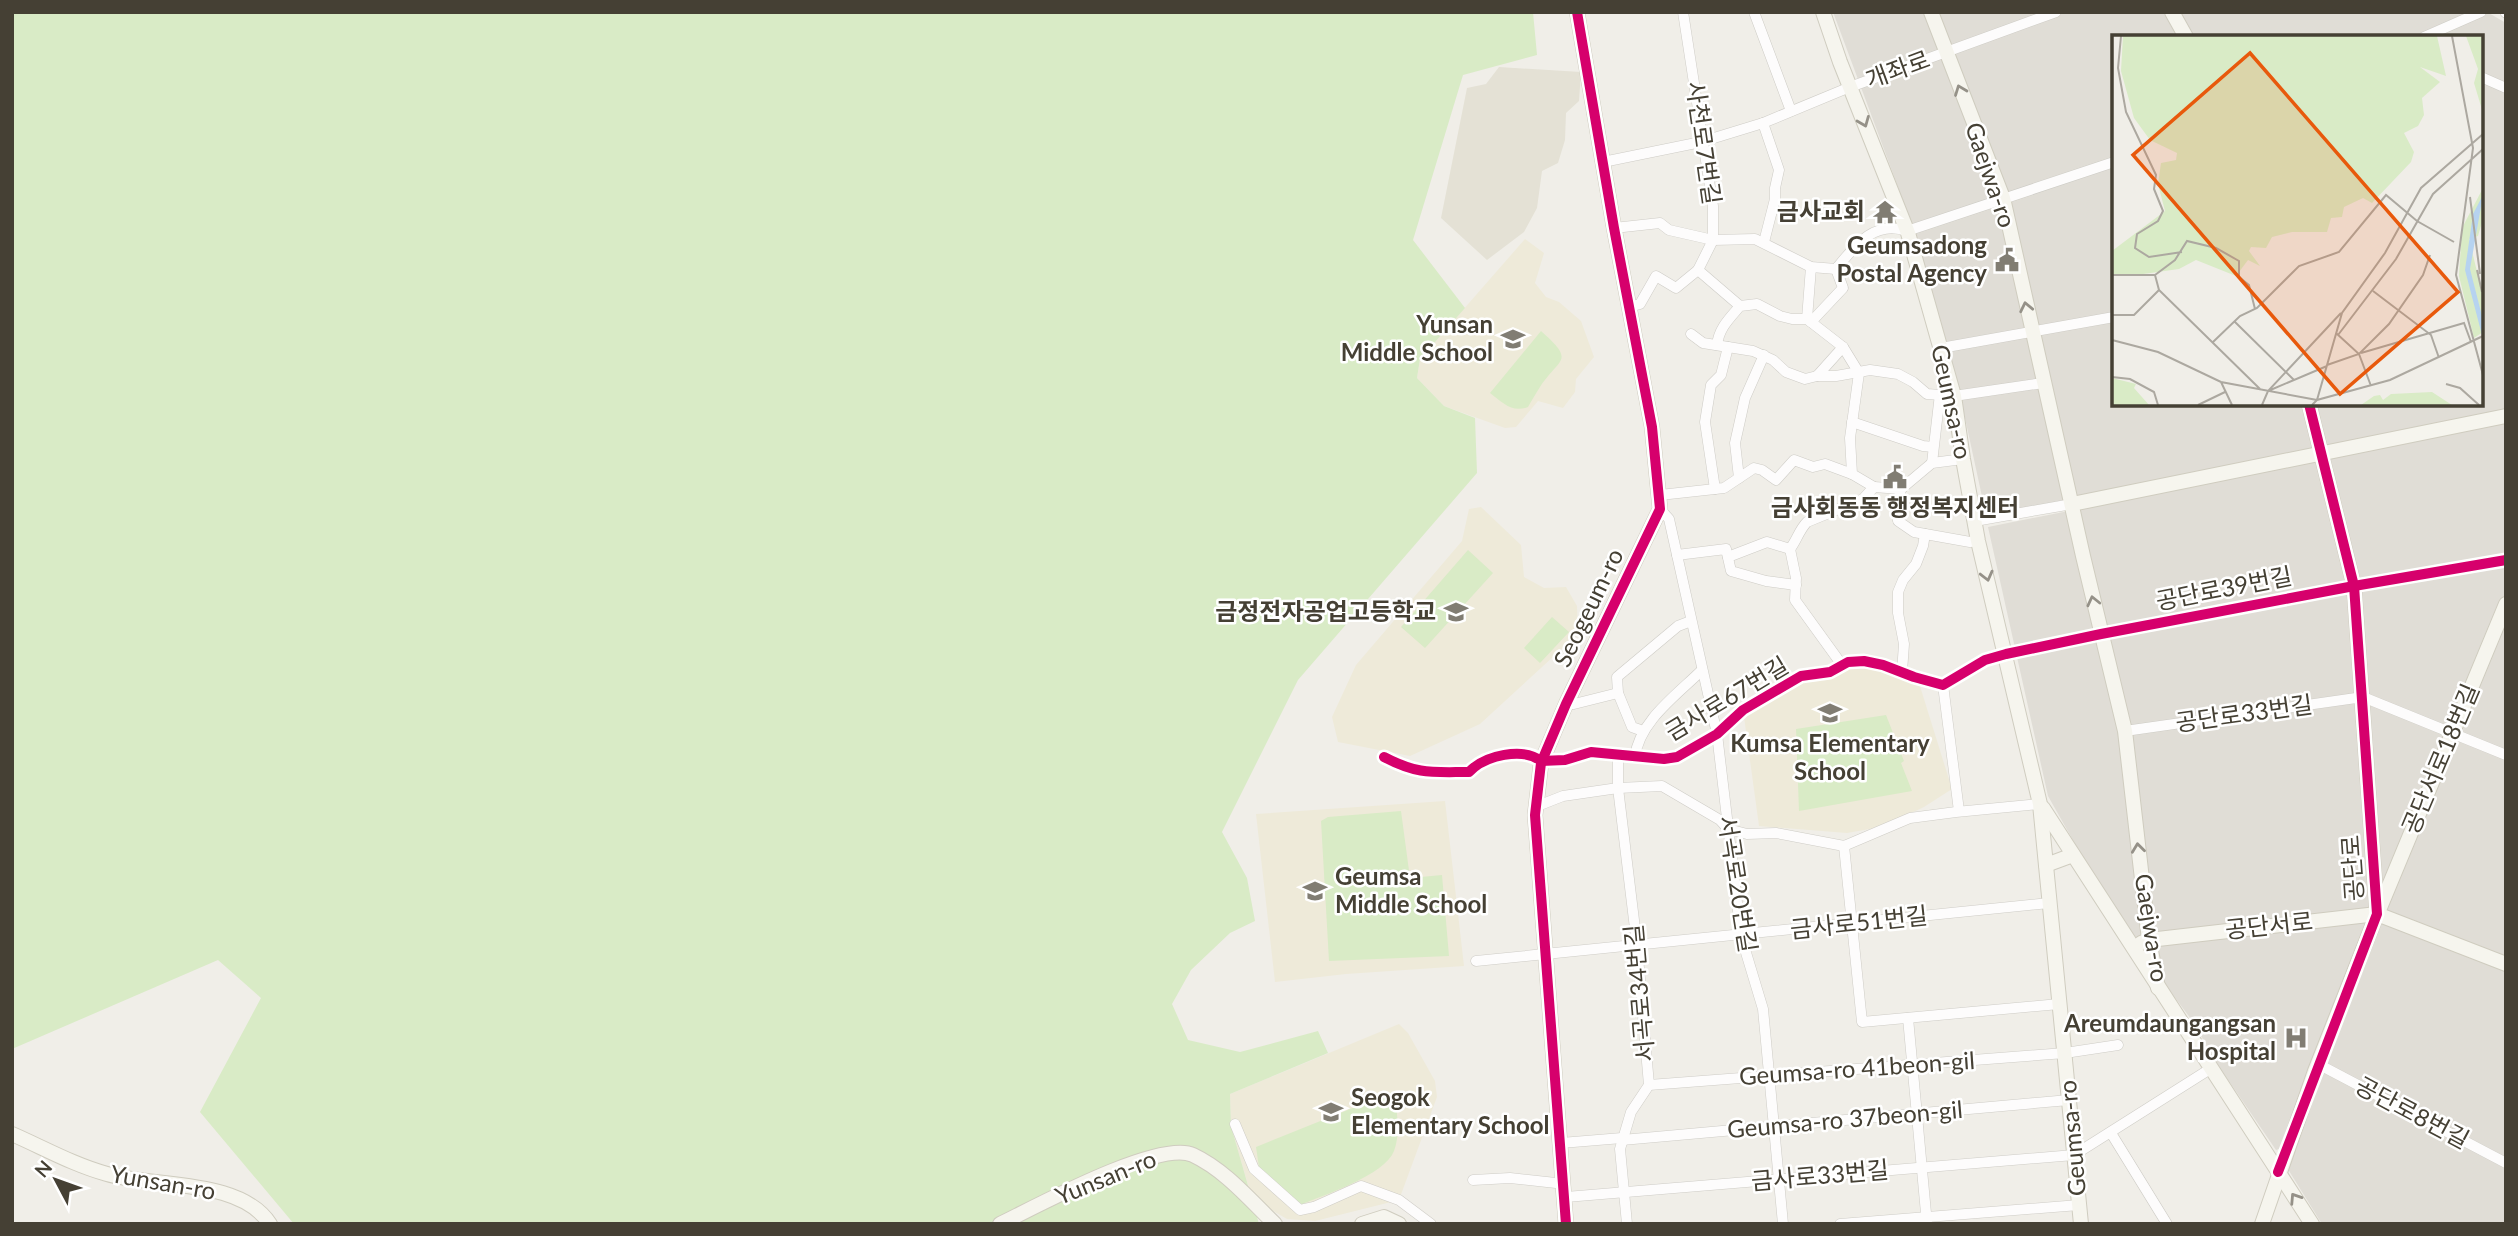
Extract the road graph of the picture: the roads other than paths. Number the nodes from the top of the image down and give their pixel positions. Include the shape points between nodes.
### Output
1 (1577, 12) edge
2 (1682, 12) edge
3 (1754, 12) edge
4 (1822, 12) edge
5 (1931, 12) edge
6 (2056, 12) edge
7 (2172, 12) edge
8 (2481, 12) edge
9 (2185, 35) edge
10 (2429, 35) edge
11 (1945, 52) junction
12 (2483, 79) edge
13 (1850, 87) junction
14 (2506, 88) edge
15 (1791, 111) junction
16 (1763, 122) junction
17 (1701, 142) junction
18 (1603, 162) junction
19 (2112, 163) edge
20 (2003, 198) junction
21 (1614, 228) junction
22 (1907, 232) junction
23 (1713, 240) junction
24 (1764, 242) junction
25 (1811, 267) junction
26 (1836, 269) junction
27 (1698, 270) junction
28 (1740, 306) junction
29 (1629, 307) junction
30 (2112, 317) edge
31 (1809, 320) junction
32 (2031, 332) junction
33 (1691, 334) dead end
34 (1717, 345) junction
35 (1843, 347) junction
36 (1728, 348) junction
37 (1941, 348) junction
38 (1764, 355) junction
39 (1859, 373) junction
40 (1818, 376) junction
41 (2043, 383) junction
42 (1947, 395) junction
43 (2309, 406) edge
44 (2506, 416) edge
45 (1852, 422) junction
46 (1933, 447) junction
47 (2320, 453) junction
48 (1963, 459) junction
49 (1932, 464) junction
50 (1852, 474) junction
51 (1738, 478) junction
52 (1874, 487) junction
53 (1715, 489) junction
54 (1901, 489) junction
55 (1660, 502) junction
56 (2072, 504) junction
57 (1975, 520) junction
58 (1925, 534) junction
59 (1978, 541) junction
60 (1790, 549) junction
61 (1727, 553) junction
62 (1677, 555) junction
63 (2506, 560) edge
64 (1796, 584) junction
65 (2354, 586) junction
66 (2506, 604) edge
67 (1691, 621) junction
68 (2101, 634) junction
69 (2006, 654) junction
70 (1842, 665) junction
71 (1702, 670) junction
72 (1902, 672) junction
73 (1943, 685) junction
74 (1618, 693) junction
75 (2363, 697) junction
76 (1566, 704) junction
77 (1643, 731) junction
78 (2125, 731) junction
79 (2452, 733) junction
80 (1717, 734) junction
81 (1618, 755) junction
82 (2506, 755) edge
83 (1384, 757) dead end
84 (1635, 757) junction
85 (1541, 761) junction
86 (1618, 788) junction
87 (2040, 804) junction
88 (1535, 807) junction
89 (1959, 811) junction
90 (1728, 830) junction
91 (1844, 846) junction
92 (2073, 855) junction
93 (2046, 865) junction
94 (2049, 903) junction
95 (2377, 914) junction
96 (1852, 923) junction
97 (1741, 936) junction
98 (2149, 940) junction
99 (1637, 945) junction
100 (2132, 947) junction
101 (1544, 955) junction
102 (1476, 961) dead end
103 (2506, 964) edge
104 (2158, 988) junction
105 (2059, 1004) junction
106 (1908, 1018) junction
107 (2118, 1045) dead end
108 (2065, 1053) junction
109 (2318, 1064) junction
110 (1912, 1065) junction
111 (2210, 1069) junction
112 (1769, 1076) junction
113 (1649, 1085) junction
114 (2069, 1100) junction
115 (1917, 1114) junction
116 (1235, 1124) dead end
117 (1774, 1127) junction
118 (2110, 1133) junction
119 (12, 1134) edge
120 (1622, 1139) junction
121 (1561, 1143) junction
122 (2074, 1155) junction
123 (2506, 1163) edge
124 (1922, 1167) junction
125 (2278, 1172) junction
126 (1779, 1179) junction
127 (1473, 1180) dead end
128 (1565, 1191) junction
129 (1624, 1192) junction
130 (2079, 1205) junction
131 (1927, 1220) edge
132 (270, 1224) edge
133 (999, 1224) edge
134 (1275, 1224) edge
135 (1362, 1224) edge
136 (1399, 1224) edge
137 (1431, 1224) edge
138 (1566, 1224) edge
139 (1628, 1224) edge
140 (1783, 1224) edge
141 (1840, 1224) edge
142 (2081, 1224) edge
143 (2167, 1224) edge
144 (2262, 1224) edge
145 (2312, 1224) edge

1 - 18 street
2 - 17 street, 사천로7번길
3 - 15 street
4 - 13 street, Geumsa-ro
5 - 11 street, Gaejwa-ro
6 - 11 street, 개좌로
7 - 9 street
8 - 10 street
11 - 13 street, 개좌로
20 -> 11 street, Gaejwa-ro
12 - 14 street
13 - 15 street, 개좌로
13 -> 22 street, Geumsa-ro
15 - 16 street, 개좌로
16 - 17 street, 개좌로
16 - 24 street via 1779,170
17 - 18 street, 개좌로
17 - 23 street, 사천로7번길 via 1713,206
18 - 21 street
19 - 20 street
20 - 22 street
32 -> 20 street, Gaejwa-ro
21 - 23 street via 1660,223 1669,230
21 - 29 street
22 - 26 street via 1886,229 1860,239
22 - 37 street, Geumsa-ro
23 - 24 street
23 - 27 street, 사천로7번길
24 - 25 street
25 - 26 street
25 - 31 street
26 - 31 street via 1843,288
27 - 28 street
27 - 29 street via 1676,288 1656,276 1640,304
28 - 31 street via 1757,304 1780,316
28 - 34 street via 1718,333
29 - 55 street via 1652,427
30 - 32 street
31 - 35 street
32 - 37 street
32 - 41 street, Gaejwa-ro
33 - 34 street via 1703,343
34 - 36 street
35 - 39 street
35 - 40 street
36 - 38 street
36 - 53 street via 1721,375 1712,386 1705,422
37 - 42 street, Geumsa-ro
38 - 40 street via 1786,372 1805,379
38 - 51 street via 1745,398 1735,443
39 - 40 street
39 - 42 street via 1898,374 1927,394
39 - 45 street
41 - 42 street
41 - 56 street, Gaejwa-ro
42 - 46 street
42 - 48 street, Geumsa-ro
43 - 47 street, 공단로
44 - 47 street
45 - 46 street
45 - 50 street
46 - 49 street
47 - 56 street
47 - 65 street, 공단로
48 - 49 street
48 - 57 street, Geumsa-ro
49 - 54 street
50 - 51 street via 1794,460 1776,480 1754,468
50 - 52 street
51 - 53 street
52 - 54 street
52 - 60 street via 1863,499 1807,522
53 - 55 street
54 - 58 street via 1898,521
55 - 62 street, 서곡로20번길
55 - 76 street, Seogeum-ro
56 - 57 street
68 -> 56 street, Gaejwa-ro
57 - 59 street, Geumsa-ro
58 - 59 street
58 - 72 street via 1916,564 1898,592
59 -> 69 street, Geumsa-ro
60 - 61 street via 1767,542
60 - 64 street
61 - 62 street
61 - 64 street via 1731,571
62 - 67 street, 서곡로20번길
63 - 65 street
64 - 70 street via 1795,600
65 - 68 street, 공단로39번길
65 - 75 street, 공단로
66 - 79 street, 공단서로18번길
67 - 71 street, 서곡로20번길
67 - 74 street via 1678,626 1618,677
68 - 69 street
68 - 78 street, Gaejwa-ro
69 - 73 street via 1985,660
69 - 87 street, Geumsa-ro
70 - 72 street, 금사로67번길 via 1864,661
70 - 80 street, 금사로67번길 via 1830,673 1801,676 1743,710
71 - 77 street
71 - 80 street, 서곡로20번길
72 - 73 street, 금사로67번길
73 - 89 street
74 - 76 street
74 - 77 street via 1632,727
75 - 78 street, 공단로33번길
75 - 79 street
75 - 95 street, 공단로
76 - 85 street, Seogeum-ro
77 - 84 street
98 -> 78 street, Gaejwa-ro
79 - 82 street
79 - 95 street, 공단서로18번길
80 - 84 street, 금사로67번길 via 1677,757
80 - 90 street, 서곡로20번길
81 - 84 street, 금사로67번길
81 - 85 street, 금사로67번길 via 1591,752
81 - 86 street, 서곡로34번길
83 - 85 street, 금사로67번길 via 1418,772 1469,772 1476,765 1512,754
85 - 88 street, Seogeum-ro
86 - 88 street via 1563,796
86 - 90 street via 1662,786 1720,820
86 - 99 street, 서곡로34번길
87 - 89 street
87 - 92 street, Geumsa-ro
87 - 93 street, Geumsa-ro
88 - 101 street, Seogeum-ro
89 - 91 street via 1910,818
90 - 91 street via 1776,833
90 - 97 street, 서곡로20번길
91 - 96 street
92 - 93 street
92 - 100 street, Geumsa-ro
93 - 94 street, Geumsa-ro
94 - 96 street, 금사로51번길
94 - 105 street, Geumsa-ro
95 - 98 street, 공단서로
95 - 103 street, 공단서로
95 - 109 street, 공단로
96 - 97 street, 금사로51번길
96 - 106 street via 1862,1022
97 - 99 street, 금사로51번길
97 - 112 street, 서곡로20번길 via 1763,1009
98 - 100 street, 공단서로
98 - 104 street, Gaejwa-ro
99 - 101 street, 금사로51번길
99 - 113 street, 서곡로34번길
100 - 104 street, Geumsa-ro
101 - 102 street, 금사로51번길
101 - 121 street, Seogeum-ro
104 - 111 street, Gaejwa-ro
105 - 106 street
105 - 108 street, Geumsa-ro
106 - 110 street
107 - 108 street, Geumsa-ro
108 - 110 street, Geumsa-ro 41beon-gil
108 - 114 street, Geumsa-ro
109 - 123 street, 공단로8번길
109 - 125 street, 공단로
110 - 112 street, Geumsa-ro 41beon-gil
110 - 115 street
111 - 118 street
111 - 125 street, Gaejwa-ro
112 - 113 street, Geumsa-ro 41beon-gil
112 - 117 street, 서곡로20번길
113 - 120 street, 서곡로34번길 via 1631,1112
114 - 115 street, Geumsa-ro 37beon-gil
114 - 122 street, Geumsa-ro
115 - 117 street, Geumsa-ro 37beon-gil
115 - 124 street
116 - 137 street via 1254,1169 1300,1210 1361,1186 1399,1200
117 - 120 street, Geumsa-ro 37beon-gil
117 - 126 street, 서곡로20번길
118 - 122 street
118 - 143 street
119 - 132 street, Yunsan-ro via 110,1175 207,1189 242,1199
120 - 121 street, Geumsa-ro 37beon-gil
120 - 129 street, 서곡로34번길
121 - 128 street, Seogeum-ro
122 - 124 street, 금사로33번길
122 - 130 street, Geumsa-ro
124 - 126 street, 금사로33번길
124 - 131 street
125 - 144 street, 공단로
145 -> 125 street, Gaejwa-ro
126 - 129 street, 금사로33번길
126 - 140 street, 서곡로20번길
127 - 128 street via 1510,1178
128 - 129 street, 금사로33번길
128 - 138 street, Seogeum-ro
129 - 139 street, 서곡로34번길
130 - 131 street
130 - 142 street, Geumsa-ro
131 - 141 street
133 - 134 street, Yunsan-ro via 1133,1162 1171,1152 1191,1153 1220,1172
135 - 136 street via 1384,1217

